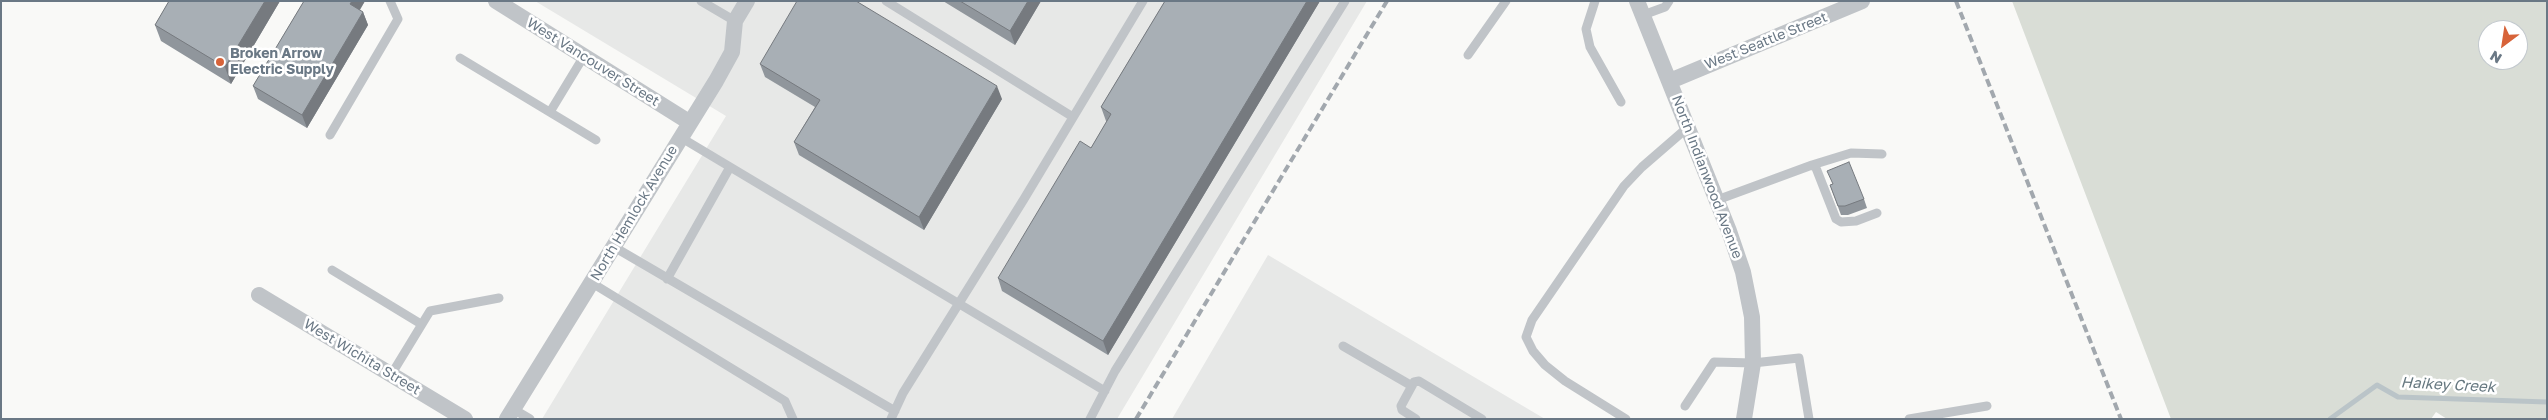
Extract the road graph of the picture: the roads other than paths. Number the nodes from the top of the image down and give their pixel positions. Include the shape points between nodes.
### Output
1 (390, 1) edge
2 (496, 1) edge
3 (701, 1) edge
4 (747, 1) edge
5 (886, 1) edge
6 (1143, 1) edge
7 (1345, 1) edge
8 (1506, 1) edge
9 (1595, 1) edge
10 (1669, 1) edge
11 (1862, 1) edge
12 (1833, 7) edge
13 (1640, 8) edge
14 (735, 22) junction
15 (1468, 55) dead end
16 (584, 56) junction
17 (460, 58) dead end
18 (1670, 81) junction
19 (1621, 102) dead end
20 (550, 112) junction
21 (1073, 117) junction
22 (689, 122) junction
23 (1687, 128) junction
24 (330, 135) dead end
25 (680, 137) junction
26 (596, 140) dead end
27 (1882, 154) dead end
28 (1812, 165) junction
29 (730, 167) junction
30 (1716, 200) junction
31 (1877, 213) dead end
32 (614, 246) junction
33 (332, 270) dead end
34 (667, 279) junction
35 (592, 283) junction
36 (259, 295) dead end
37 (499, 298) dead end
38 (959, 304) junction
39 (421, 324) junction
40 (1343, 346) dead end
41 (1753, 363) junction
42 (391, 376) junction
43 (1412, 386) junction
44 (1105, 391) junction
45 (1685, 406) dead end
46 (1987, 406) dead end
47 (510, 414) edge
48 (893, 415) edge
49 (465, 419) edge
50 (530, 419) edge
51 (793, 419) edge
52 (1090, 419) edge
53 (1416, 419) edge
54 (1482, 419) edge
55 (1626, 419) edge
56 (1744, 419) edge
57 (1809, 419) edge
58 (1909, 419) edge

1 - 24 lane via 398,19
2 - 16 street, West Vancouver Street
3 - 14 lane
4 - 14 street, North Hemlock Avenue
5 - 21 lane
6 - 21 lane
7 - 44 lane
8 - 15 lane
9 - 19 lane via 1586,29 1590,47
10 - 13 lane via 1665,7
11 - 12 street, West Seattle Street
12 - 18 street, West Seattle Street
13 - 18 street, North Indianwood Avenue
14 - 22 street, North Hemlock Avenue via 732,52
16 - 20 lane
16 - 22 street, West Vancouver Street
17 - 20 lane
18 - 23 street, North Indianwood Avenue
20 - 26 lane
21 - 38 lane
22 - 25 street, North Hemlock Avenue
23 - 30 street, North Indianwood Avenue
23 - 55 lane via 1624,186 1532,320 1526,337 1533,351 1552,370
25 - 29 lane
25 - 32 street, North Hemlock Avenue
27 - 28 lane via 1851,153
28 - 30 lane
28 - 31 lane via 1836,219 1856,221
29 - 34 lane
29 - 38 lane
30 - 41 street, North Indianwood Avenue via 1743,272 1752,318
32 - 34 lane
32 - 35 street, North Hemlock Avenue
33 - 39 lane
34 - 48 lane
35 - 47 street, North Hemlock Avenue
35 - 51 lane via 785,401
36 - 42 street, West Wichita Street
37 - 39 lane via 430,311
38 - 44 lane
38 - 48 lane via 903,393
39 - 42 lane
40 - 43 lane
41 - 45 lane via 1714,362
41 - 56 street, North Indianwood Avenue
41 - 57 lane via 1799,358
42 - 49 street, West Wichita Street
43 - 53 lane via 1401,406
43 - 54 lane via 1419,381
44 - 52 lane
46 - 58 lane
47 - 50 lane

